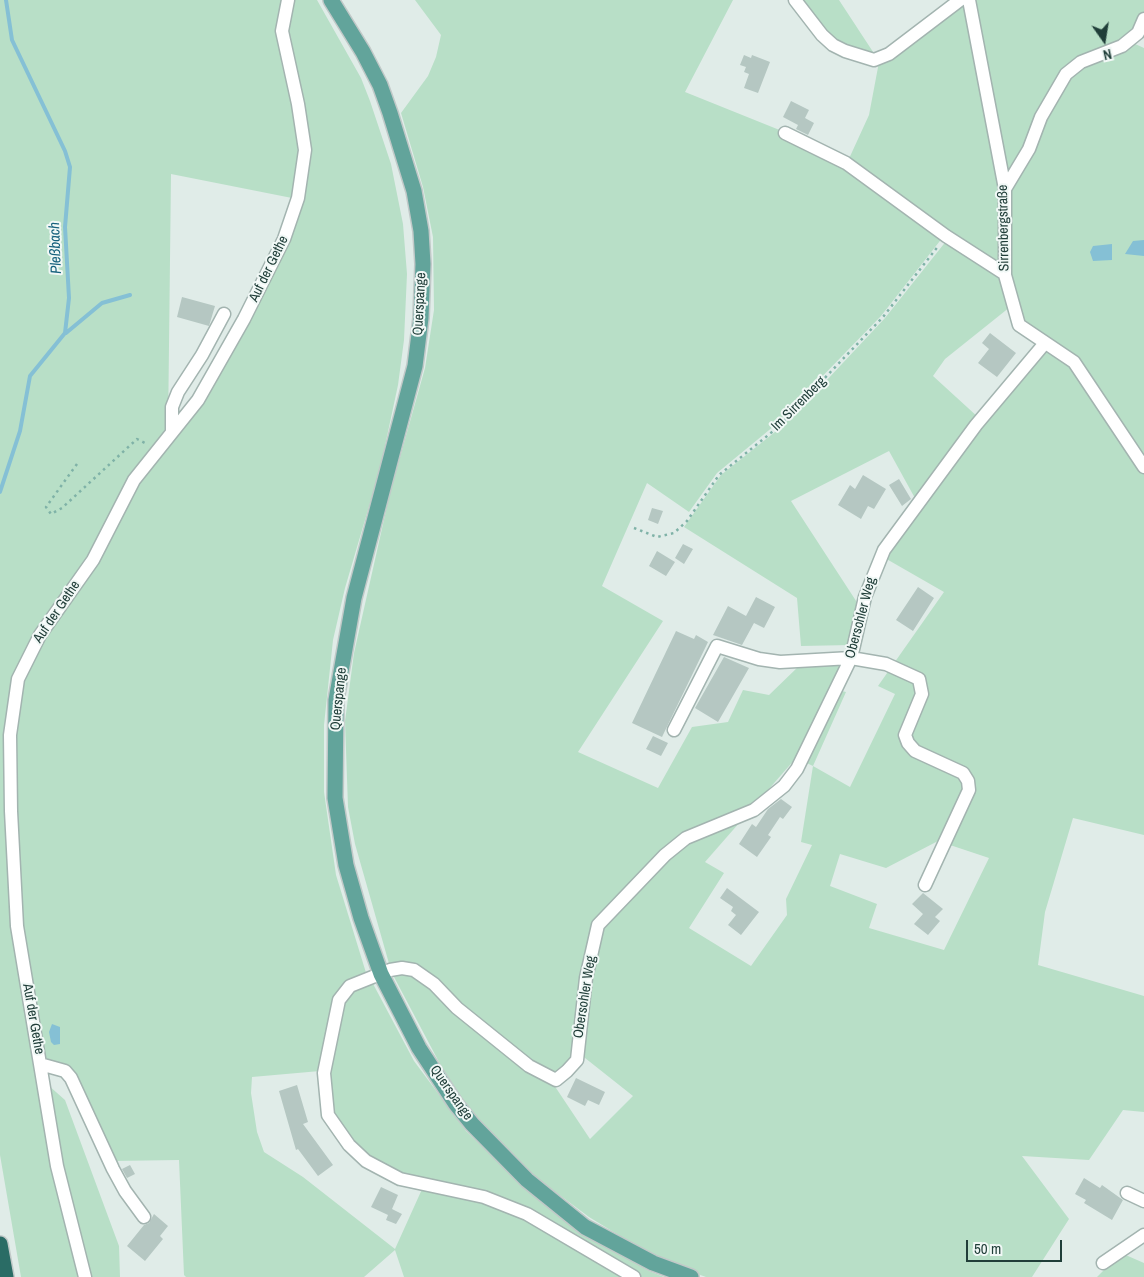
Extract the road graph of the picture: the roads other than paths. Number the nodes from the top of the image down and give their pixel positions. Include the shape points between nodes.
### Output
1 (288, 0) edge
2 (331, 0) edge
3 (795, 0) edge
4 (960, 0) edge
5 (969, 0) edge
6 (1144, 19) edge
7 (785, 133) dead end
8 (1005, 189) junction
9 (1005, 274) junction
10 (224, 314) dead end
11 (1045, 343) junction
12 (172, 432) junction
13 (1144, 467) edge
14 (852, 658) junction
15 (674, 730) dead end
16 (925, 885) dead end
17 (381, 974) junction
18 (40, 1064) junction
19 (1127, 1193) dead end
20 (1144, 1200) edge
21 (144, 1217) dead end
22 (1144, 1236) edge
23 (0, 1244) edge
24 (1103, 1263) dead end
25 (6, 1277) edge
26 (85, 1277) edge
27 (634, 1277) edge
28 (691, 1277) edge

1 - 12 street, Auf der Gethe via 282,30 305,150 298,198 284,239 244,319 198,400
2 - 17 main road, Querspange via 380,85 414,191 422,242 422,295 415,366 354,598 336,700 335,798 340,835 361,918
3 - 4 street via 833,45 874,60 889,54
5 - 8 street, Sirrenbergstraße
6 - 8 street via 1138,33 1122,46 1081,62 1066,74
7 - 9 street via 846,164
8 - 9 street, Sirrenbergstraße
9 - 11 street, Sirrenbergstraße via 1018,325
10 - 12 street via 178,392 172,407
11 - 13 street, Sirrenbergstraße via 1074,362
11 - 14 street, Obersohler Weg via 976,425 884,550 865,597
12 - 18 street, Auf der Gethe via 134,480 93,560 40,635 18,680 10,735 17,926
14 - 15 street via 780,662 717,646
14 - 16 street via 886,664 919,679 922,694 904,735 915,751 955,768 968,780 969,790 962,809
14 - 17 street, Obersohler Weg via 797,769 784,786 754,810 686,838 598,925 584,995 576,1060 556,1080 529,1066 414,970 402,968
17 - 27 street, Obersohler Weg via 350,986 343,993 330,1039 324,1073 328,1115 349,1145 366,1161 400,1179 484,1197 527,1214
17 - 28 main road, Querspange via 419,1048 455,1103 527,1180 585,1227 653,1264
18 - 21 street via 65,1071 71,1078 125,1191
18 - 26 street, Auf der Gethe via 56,1166
19 - 20 street
22 - 24 street
23 - 25 highway

